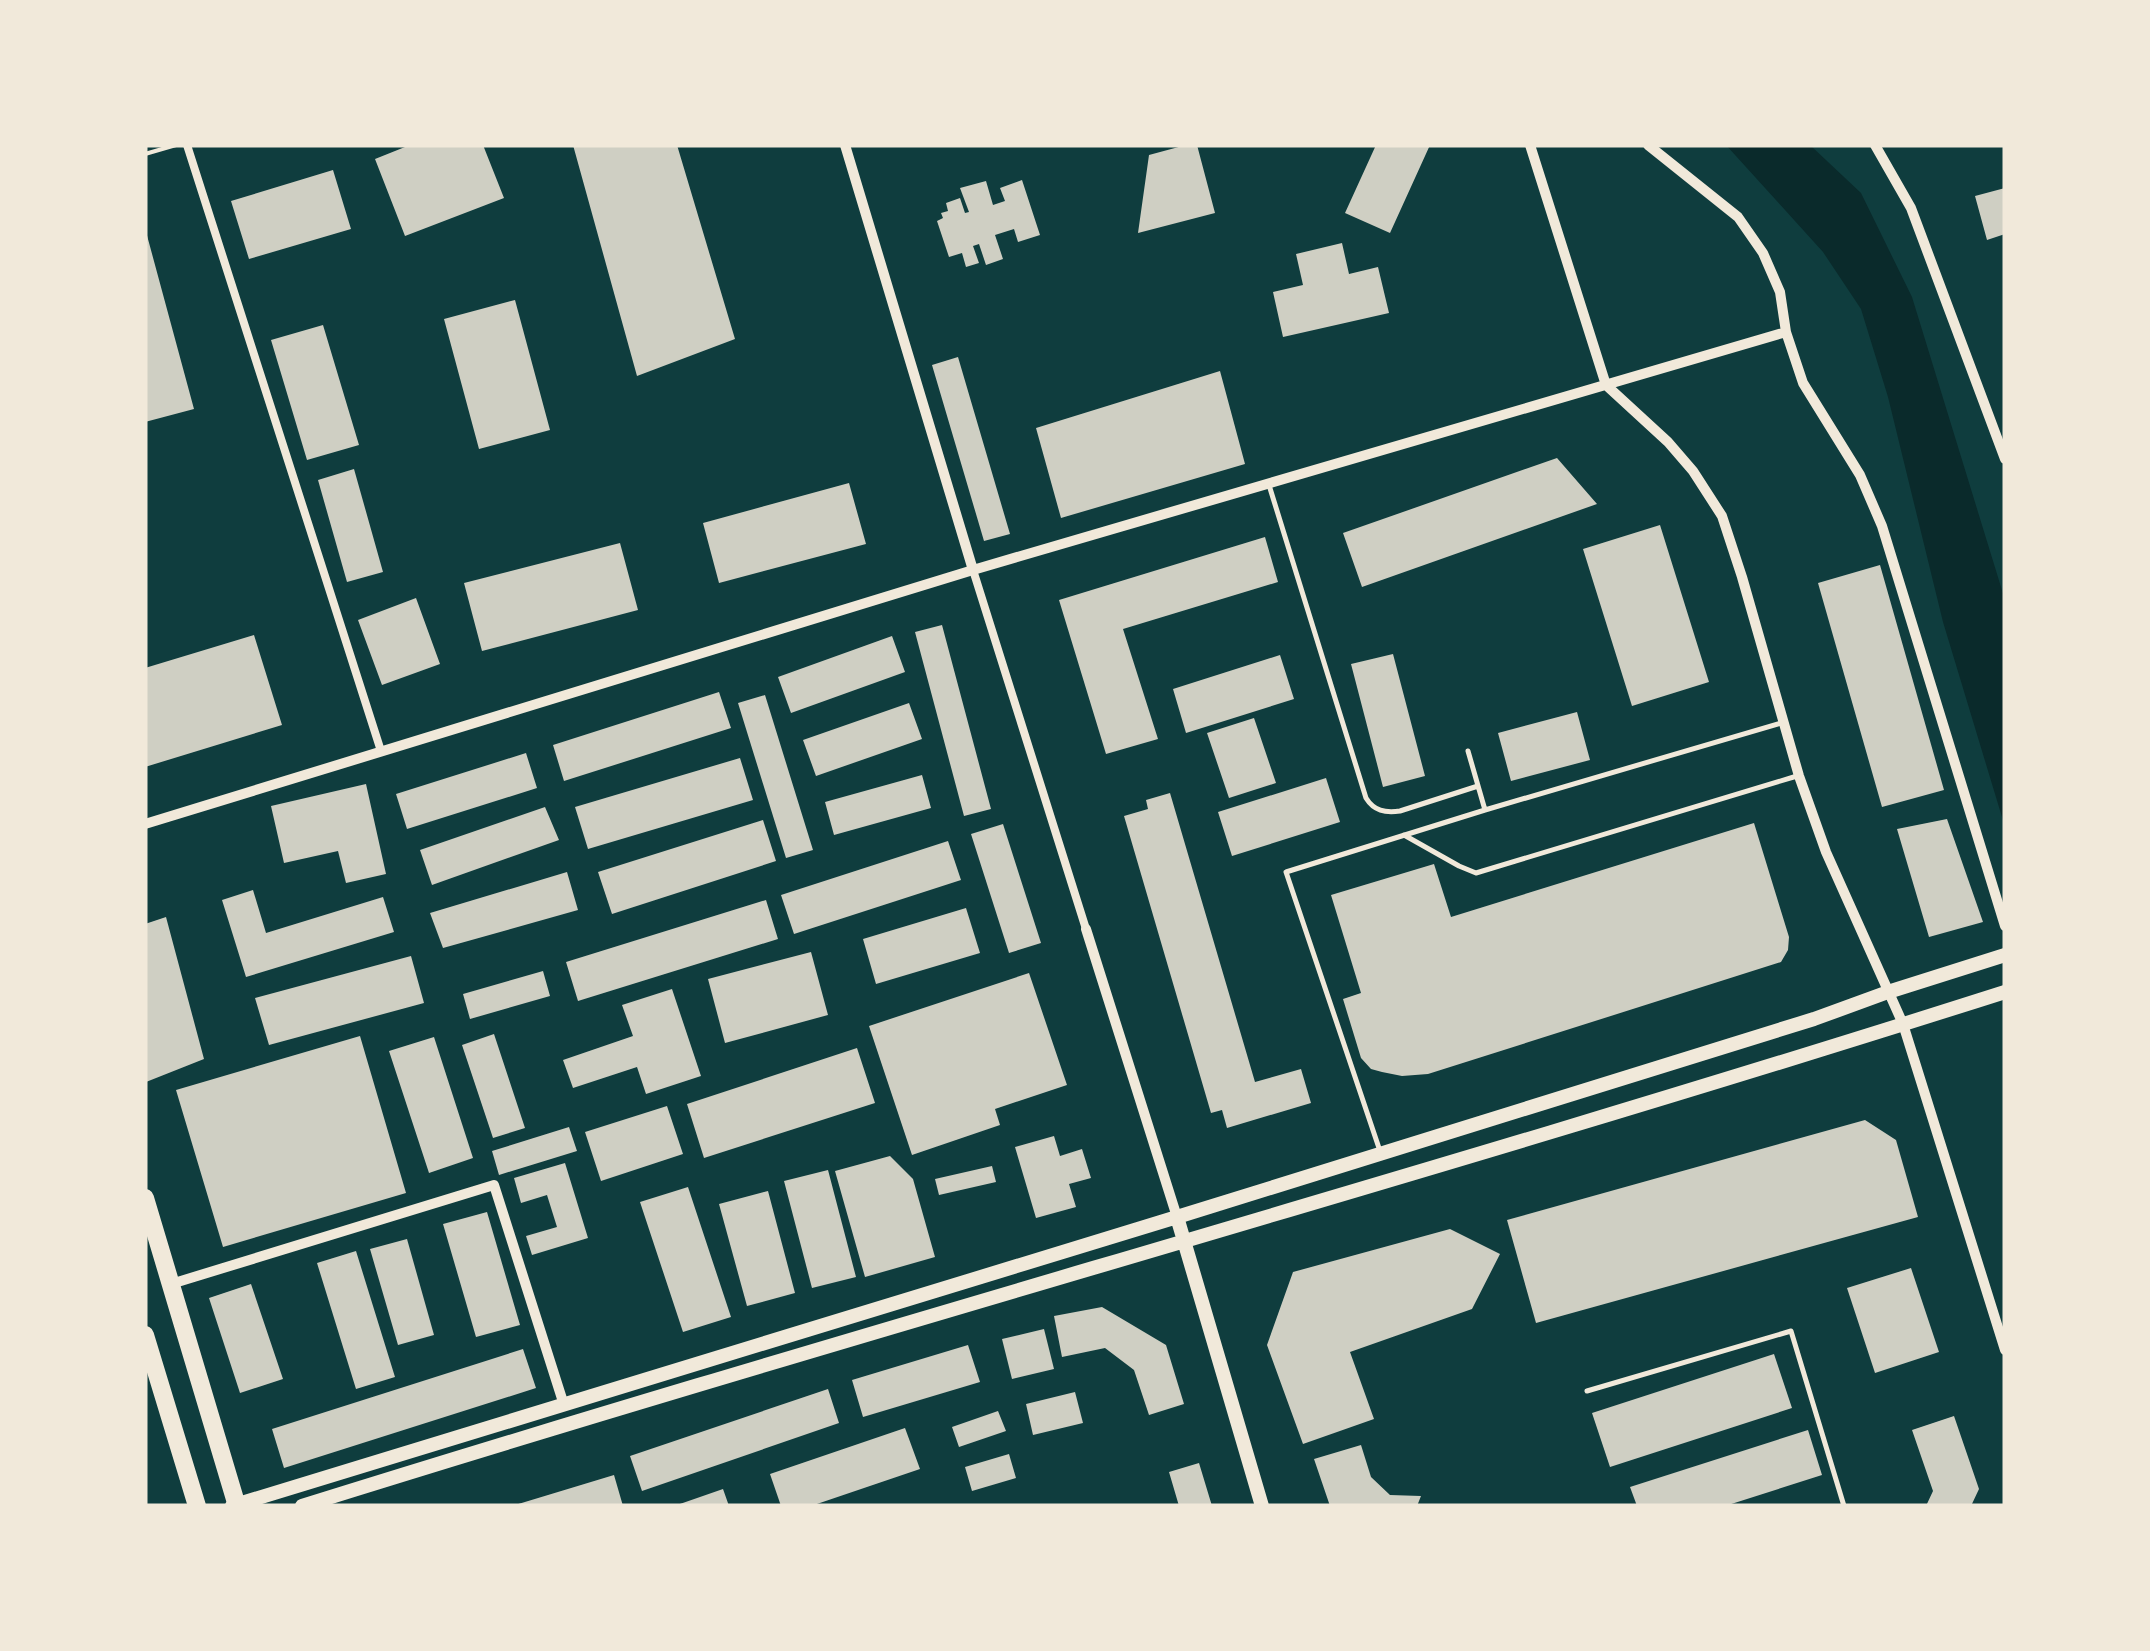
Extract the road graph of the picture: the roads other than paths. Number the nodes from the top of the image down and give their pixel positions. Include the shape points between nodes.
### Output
1 (187, 145) edge
2 (845, 145) edge
3 (1530, 145) edge
4 (1648, 145) edge
5 (1875, 145) edge
6 (1786, 332) junction
7 (1606, 384) junction
8 (2005, 460) edge
9 (1269, 484) junction
10 (973, 570) junction
11 (1784, 722) junction
12 (381, 751) junction
13 (1468, 751) dead end
14 (1799, 776) junction
15 (1478, 786) junction
16 (1485, 810) junction
17 (145, 824) edge
18 (1404, 835) junction
19 (2005, 926) edge
20 (1086, 929) joint
21 (2005, 955) edge
22 (1888, 992) junction
23 (2005, 992) edge
24 (1902, 1024) junction
25 (1382, 1154) junction
26 (145, 1198) edge
27 (1177, 1217) junction
28 (1184, 1241) junction
29 (171, 1284) junction
30 (145, 1335) edge
31 (2005, 1350) edge
32 (1586, 1391) dead end
33 (564, 1404) junction
34 (235, 1505) edge
35 (197, 1506) edge
36 (302, 1506) edge
37 (1262, 1506) edge
38 (1844, 1506) edge

1 - 12 street
2 - 10 street
3 - 7 street
4 - 6 street via 1738,217 1780,292
5 - 8 street via 1911,208
6 - 7 street
6 - 19 street via 1804,383 1860,475 1882,526
7 - 9 street
7 - 11 street via 1668,442 1722,516
9 - 10 street
9 - 15 lane via 1371,806 1400,811
10 - 12 street
10 - 20 street
11 - 14 street
11 - 16 lane
12 - 17 street
13 - 15 lane
14 - 18 lane via 1476,872
14 - 22 street
15 - 16 lane
16 - 18 lane
18 - 25 lane via 1286,872
20 - 27 street
21 - 22 street
22 - 24 street
22 - 25 street
23 - 24 street
24 - 28 street
24 - 31 street
25 - 27 street
26 - 29 main road
27 - 28 street
27 - 33 street
28 - 36 street
28 - 37 street
29 - 33 street via 494,1184
29 - 34 main road
30 - 35 main road
32 - 38 lane via 1791,1331
33 - 34 street

